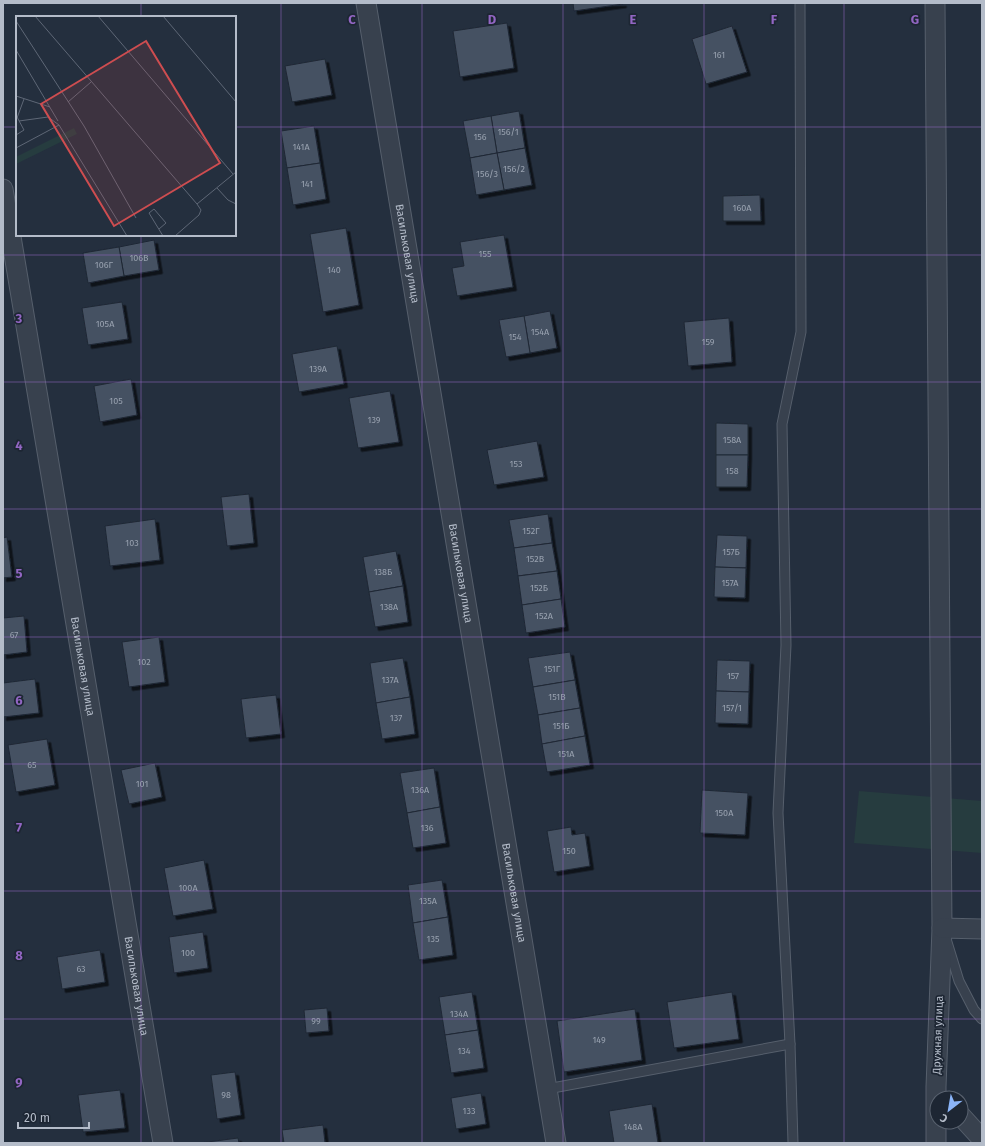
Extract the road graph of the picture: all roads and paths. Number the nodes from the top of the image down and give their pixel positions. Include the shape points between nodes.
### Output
1 (366, 3) edge
2 (800, 3) edge
3 (935, 3) edge
4 (3, 189) edge
5 (942, 928) junction
6 (982, 929) edge
7 (982, 1019) edge
8 (790, 1044) junction
9 (547, 1088) junction
10 (941, 1090) edge
11 (969, 1125) edge
12 (937, 1130) edge
13 (982, 1140) edge
14 (163, 1143) edge
15 (556, 1143) edge
16 (793, 1143) edge
17 (936, 1143) edge

1 - 9 street, Васильковая улица
2 - 8 lane via 801,332 782,424 786,645 778,813
3 - 5 street, Дружная улица
4 - 14 street, Васильковая улица
5 - 6 street
5 - 7 lane via 960,981 974,1010
5 - 10 street, Дружная улица
8 - 9 lane
8 - 16 lane
9 - 15 street, Васильковая улица
11 - 13 street
12 - 17 street, Дружная улица

